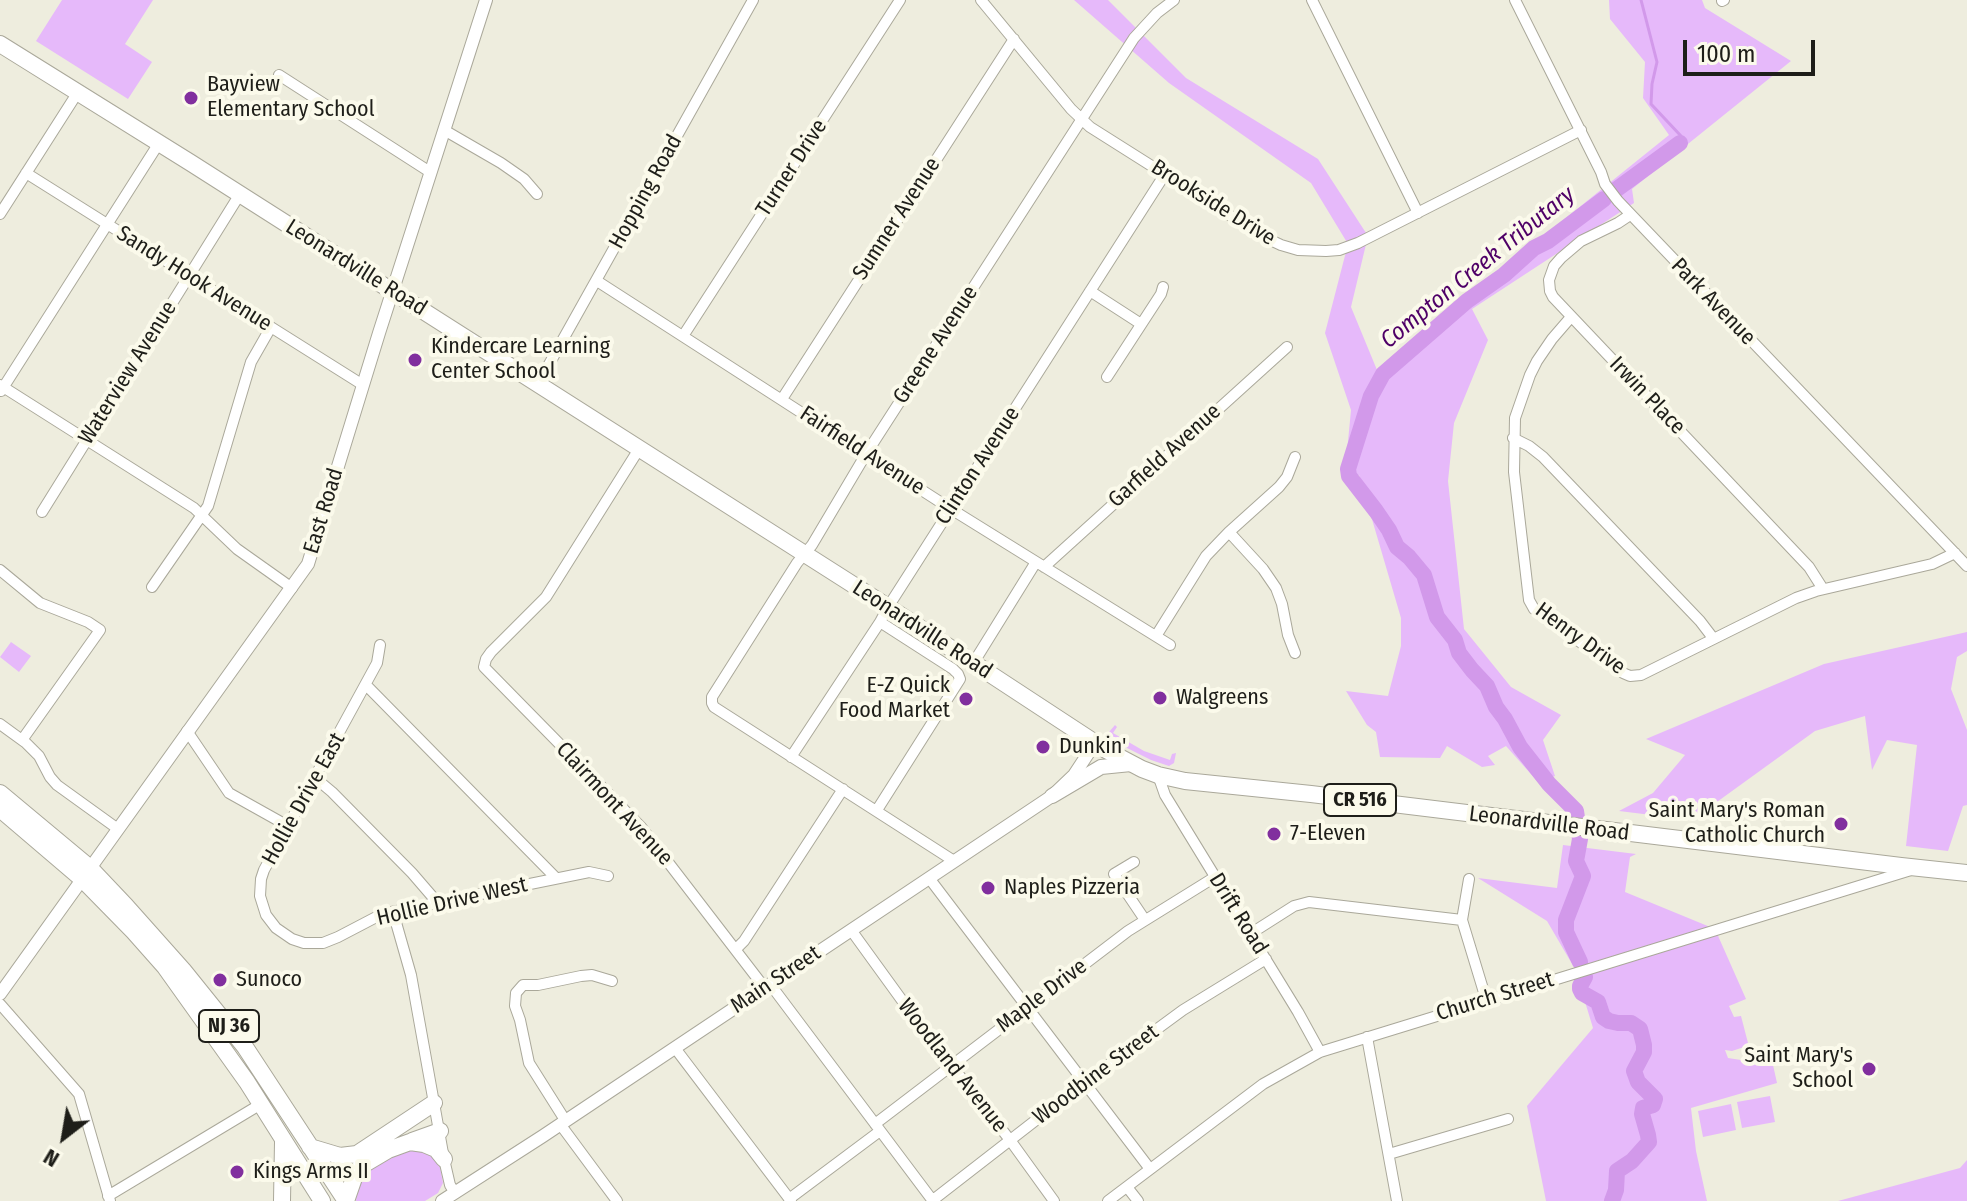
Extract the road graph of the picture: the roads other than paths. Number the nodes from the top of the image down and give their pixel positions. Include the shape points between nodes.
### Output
1 (486, 0) edge
2 (753, 0) edge
3 (900, 0) edge
4 (981, 0) edge
5 (1174, 0) edge
6 (1312, 0) edge
7 (1515, 0) edge
8 (1014, 39) junction
9 (0, 44) edge
10 (279, 75) dead end
11 (78, 92) junction
12 (1081, 118) junction
13 (444, 130) junction
14 (1581, 130) junction
15 (159, 143) junction
16 (430, 172) junction
17 (26, 173) junction
18 (1165, 174) junction
19 (240, 194) junction
20 (537, 194) dead end
21 (1418, 213) junction
22 (0, 214) edge
23 (1630, 215) junction
24 (107, 224) junction
25 (188, 276) junction
26 (597, 281) junction
27 (1163, 287) dead end
28 (392, 291) junction
29 (1090, 291) junction
30 (1571, 317) junction
31 (1141, 324) junction
32 (271, 327) junction
33 (683, 336) junction
34 (1287, 347) dead end
35 (1107, 377) dead end
36 (538, 384) junction
37 (363, 385) junction
38 (1, 389) edge
39 (782, 399) junction
40 (1513, 438) junction
41 (86, 440) junction
42 (639, 449) junction
43 (866, 454) junction
44 (1295, 457) dead end
45 (951, 509) junction
46 (42, 512) dead end
47 (202, 515) junction
48 (1229, 532) junction
49 (1955, 553) junction
50 (805, 554) junction
51 (1040, 564) junction
52 (1967, 566) edge
53 (0, 570) edge
54 (152, 587) dead end
55 (292, 588) junction
56 (1823, 589) junction
57 (884, 614) junction
58 (1156, 636) junction
59 (1713, 638) junction
60 (380, 645) dead end
61 (1170, 645) dead end
62 (1295, 653) dead end
63 (974, 662) junction
64 (366, 685) junction
65 (0, 724) edge
66 (187, 731) junction
67 (22, 740) junction
68 (1095, 743) junction
69 (791, 757) junction
70 (1131, 764) junction
71 (1158, 775) junction
72 (314, 777) junction
73 (843, 789) junction
74 (0, 793) edge
75 (1052, 796) junction
76 (0, 809) edge
77 (877, 810) junction
78 (288, 826) junction
79 (118, 829) junction
80 (954, 861) junction
81 (1134, 862) dead end
82 (1918, 868) junction
83 (86, 873) junction
84 (1967, 873) edge
85 (608, 876) dead end
86 (1215, 877) junction
87 (556, 878) junction
88 (929, 878) junction
89 (1469, 879) dead end
90 (437, 902) junction
91 (393, 912) junction
92 (1145, 920) junction
93 (1462, 920) junction
94 (851, 930) junction
95 (1250, 934) junction
96 (300, 942) joint
97 (736, 949) junction
98 (1266, 959) junction
99 (612, 981) dead end
100 (767, 986) junction
101 (0, 994) edge
102 (1486, 999) junction
103 (0, 1004) edge
104 (1028, 1007) junction
105 (1367, 1037) junction
106 (675, 1048) junction
107 (1320, 1052) junction
108 (951, 1066) junction
109 (1085, 1082) junction
110 (434, 1103) junction
111 (261, 1104) junction
112 (1508, 1119) dead end
113 (562, 1122) junction
114 (878, 1128) junction
115 (440, 1131) junction
116 (283, 1140) junction
117 (1010, 1140) junction
118 (410, 1142) junction
119 (310, 1147) junction
120 (1389, 1154) junction
121 (444, 1159) junction
122 (1150, 1169) junction
123 (1127, 1187) junction
124 (455, 1193) junction
125 (109, 1198) edge
126 (790, 1200) edge
127 (282, 1201) edge
128 (322, 1201) edge
129 (346, 1201) edge
130 (443, 1201) edge
131 (617, 1201) edge
132 (933, 1201) edge
133 (1054, 1201) edge
134 (1108, 1201) edge
135 (1138, 1201) edge
136 (1397, 1201) edge

1 - 13 street, East Road
2 - 26 street, Hopping Road
3 - 33 street, Turner Drive
4 - 8 street, Brookside Drive
5 - 12 street, Greene Avenue via 1143,26
6 - 21 street
7 - 14 street, Park Avenue
8 - 12 street, Brookside Drive
8 - 39 street, Sumner Avenue
9 - 11 main road, Leonardville Road / CR 516
10 - 16 street
11 - 15 main road, Leonardville Road / CR 516
11 - 17 street
12 - 18 street, Brookside Drive
12 - 43 street, Greene Avenue
13 - 16 street, East Road
13 - 20 street via 501,163
14 - 21 street, Brookside Drive
14 - 23 street, Park Avenue via 1605,184
15 - 19 main road, Leonardville Road / CR 516
15 - 24 street
16 - 28 street, East Road
17 - 22 street
17 - 24 street, Sandy Hook Avenue
18 - 21 street, Brookside Drive via 1264,237 1298,250 1347,247
18 - 29 street, Clinton Avenue
19 - 25 street, Waterview Avenue
19 - 28 main road, Leonardville Road / CR 516
23 - 30 street, Irwin Place via 1581,241 1554,266 1550,291
23 - 49 street, Park Avenue
24 - 25 street, Sandy Hook Avenue
24 - 38 street
25 - 32 street, Sandy Hook Avenue
25 - 41 street, Waterview Avenue
26 - 33 street, Fairfield Avenue
26 - 36 street, Hopping Road
27 - 31 street
28 - 36 main road, Leonardville Road / CR 516
28 - 37 street, East Road
29 - 31 street
29 - 45 street, Clinton Avenue
30 - 40 street, Henry Drive via 1530,375
30 - 56 street, Irwin Place via 1809,567
31 - 35 street
32 - 37 street, Sandy Hook Avenue
32 - 47 street via 251,362
33 - 39 street, Fairfield Avenue
34 - 51 street, Garfield Avenue
36 - 42 main road, Leonardville Road / CR 516
37 - 55 street, East Road via 311,557
38 - 41 street
39 - 43 street, Fairfield Avenue
40 - 59 street via 1543,457
40 - 59 street, Henry Drive via 1534,609 1630,676
41 - 46 street, Waterview Avenue
41 - 47 street
42 - 50 main road, Leonardville Road / CR 516
42 - 97 street, Clairmont Avenue via 546,597 491,652 484,667 648,835
43 - 45 street, Fairfield Avenue
43 - 50 street, Greene Avenue
44 - 48 street via 1279,487
45 - 51 street, Fairfield Avenue
45 - 57 street, Clinton Avenue
47 - 54 street
47 - 55 street via 237,549
48 - 58 street via 1206,556
48 - 62 street via 1276,588
49 - 52 street, Park Avenue
49 - 56 street, Henry Drive via 1932,564
50 - 57 main road, Leonardville Road / CR 516
50 - 69 street, Greene Avenue via 711,700
51 - 58 street, Fairfield Avenue
51 - 63 street, Garfield Avenue
53 - 67 street via 40,603 100,630
55 - 66 street, East Road
56 - 59 street, Henry Drive
57 - 63 main road, Leonardville Road / CR 516
57 - 69 street, Clinton Avenue
57 - 77 street via 960,679
58 - 61 street, Fairfield Avenue
60 - 64 street, Hollie Drive East
63 - 68 main road, Leonardville Road / CR 516
64 - 72 street, Hollie Drive East
64 - 87 street
65 - 67 street
66 - 78 street via 229,793
66 - 79 street, East Road
67 - 79 street via 57,785
68 - 70 main road, Leonardville Road / CR 516
68 - 75 street, Main Street via 1077,772
69 - 73 street
70 - 71 main road, Leonardville Road / CR 516
70 - 75 main road via 1101,767
71 - 82 main road, Leonardville Road / CR 516
71 - 86 street, Drift Road
72 - 78 street, Hollie Drive East
72 - 90 street
73 - 77 street
73 - 97 street
74 - 83 main road, NJ 36
75 - 80 street, Main Street
76 - 83 main road, NJ 36
77 - 80 street
78 - 96 street, Hollie Drive East via 264,870 260,896 270,921
79 - 83 street, East Road
80 - 88 street, Main Street
81 - 92 street via 1114,874
82 - 84 main road, Leonardville Road / CR 516
82 - 102 street, Church Street
83 - 101 street, East Road
83 - 111 main road, NJ 36 via 165,967
83 - 119 main road, NJ 36 via 156,938 229,1026
85 - 87 street, Hollie Drive West via 589,872
86 - 92 street, Maple Drive
86 - 95 street, Drift Road
87 - 90 street, Hollie Drive West
88 - 94 street, Main Street
88 - 104 street
89 - 93 street
90 - 91 street, Hollie Drive West
91 - 96 street, Hollie Drive West via 327,942
91 - 110 street via 411,975
92 - 104 street, Maple Drive
93 - 95 street via 1309,902
93 - 102 street
94 - 100 street, Main Street
94 - 108 street, Woodland Avenue
95 - 98 street, Drift Road
97 - 100 street, Clairmont Avenue
98 - 107 street, Drift Road
98 - 109 street, Woodbine Street via 1183,1010
99 - 113 street via 581,976 523,985 516,993 529,1063
100 - 106 street, Main Street
100 - 114 street, Clairmont Avenue
102 - 105 street, Church Street
103 - 125 street via 79,1094
104 - 108 street, Maple Drive
104 - 109 street
105 - 107 street, Church Street
105 - 120 street
106 - 113 street, Main Street
106 - 126 street
107 - 122 street, Church Street via 1263,1084
108 - 114 street, Maple Drive
108 - 117 street, Woodland Avenue
109 - 117 street, Woodbine Street
109 - 122 street
110 - 115 street
110 - 119 main road via 357,1154 340,1156
111 - 116 main road, NJ 36
111 - 125 street
112 - 120 street
113 - 124 street, Main Street
113 - 131 street
114 - 126 street, Maple Drive
114 - 132 street, Clairmont Avenue
115 - 118 main road
115 - 121 street
116 - 127 main road
116 - 128 main road, NJ 36
117 - 132 street, Woodbine Street
117 - 133 street, Woodland Avenue
118 - 121 main road via 436,1149
118 - 129 main road via 361,1166
119 - 129 main road, NJ 36
120 - 136 street
121 - 124 street
122 - 123 street, Church Street
123 - 134 street, Church Street
123 - 135 street
124 - 130 street, Main Street

